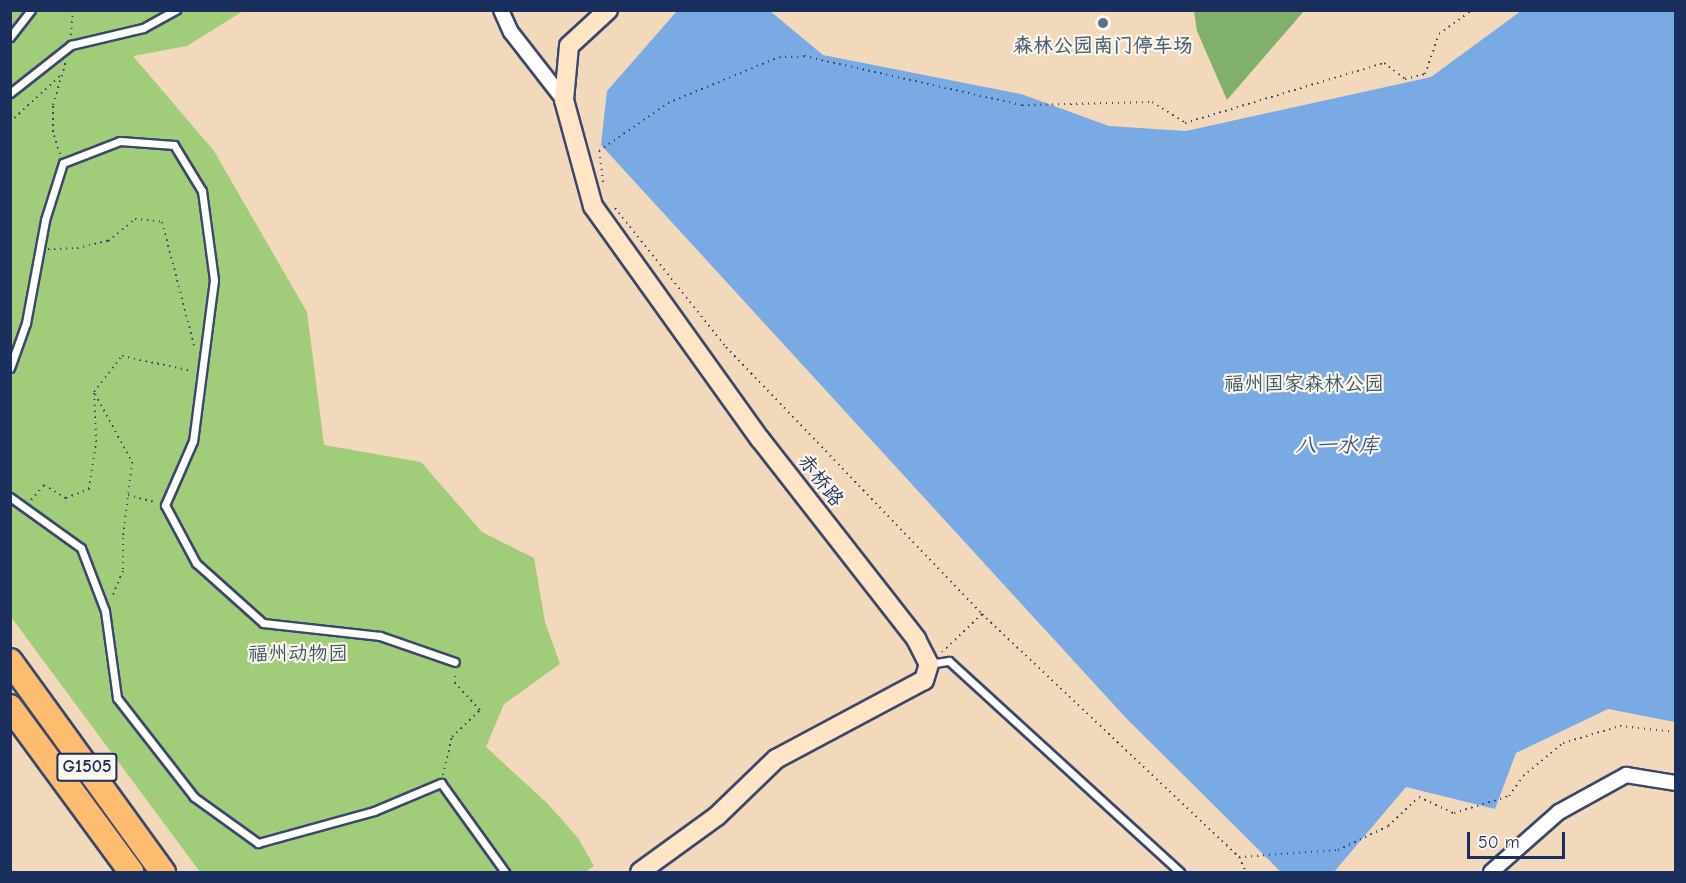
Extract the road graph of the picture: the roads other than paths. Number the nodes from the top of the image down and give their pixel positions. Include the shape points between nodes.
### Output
1 (31, 10) edge
2 (176, 10) edge
3 (501, 10) edge
4 (608, 10) edge
5 (10, 36) edge
6 (10, 93) edge
7 (564, 100) junction
8 (10, 368) edge
9 (10, 497) edge
10 (10, 661) edge
11 (455, 662) road end
12 (929, 664) junction
13 (10, 707) edge
14 (1676, 783) edge
15 (131, 873) edge
16 (163, 873) edge
17 (505, 873) edge
18 (640, 873) edge
19 (1180, 873) edge
20 (1491, 873) edge

1 - 5 lane
2 - 6 lane via 143,28 71,45
3 - 7 street via 511,32
4 - 7 street, 赤桥路 via 569,46
7 - 12 street, 赤桥路 via 593,206 760,439 916,639
8 - 11 lane via 26,323 40,249 63,163 120,141 174,145 202,191 214,280 193,441 165,505 196,563 263,623 380,636
9 - 17 lane via 81,548 105,611 117,698 194,797 258,843 374,811 441,783
10 - 16 highway, G1505
12 - 18 street via 924,680 776,759 717,816
12 - 19 lane via 949,661
13 - 15 highway, G1505
14 - 20 street via 1626,775 1560,812

